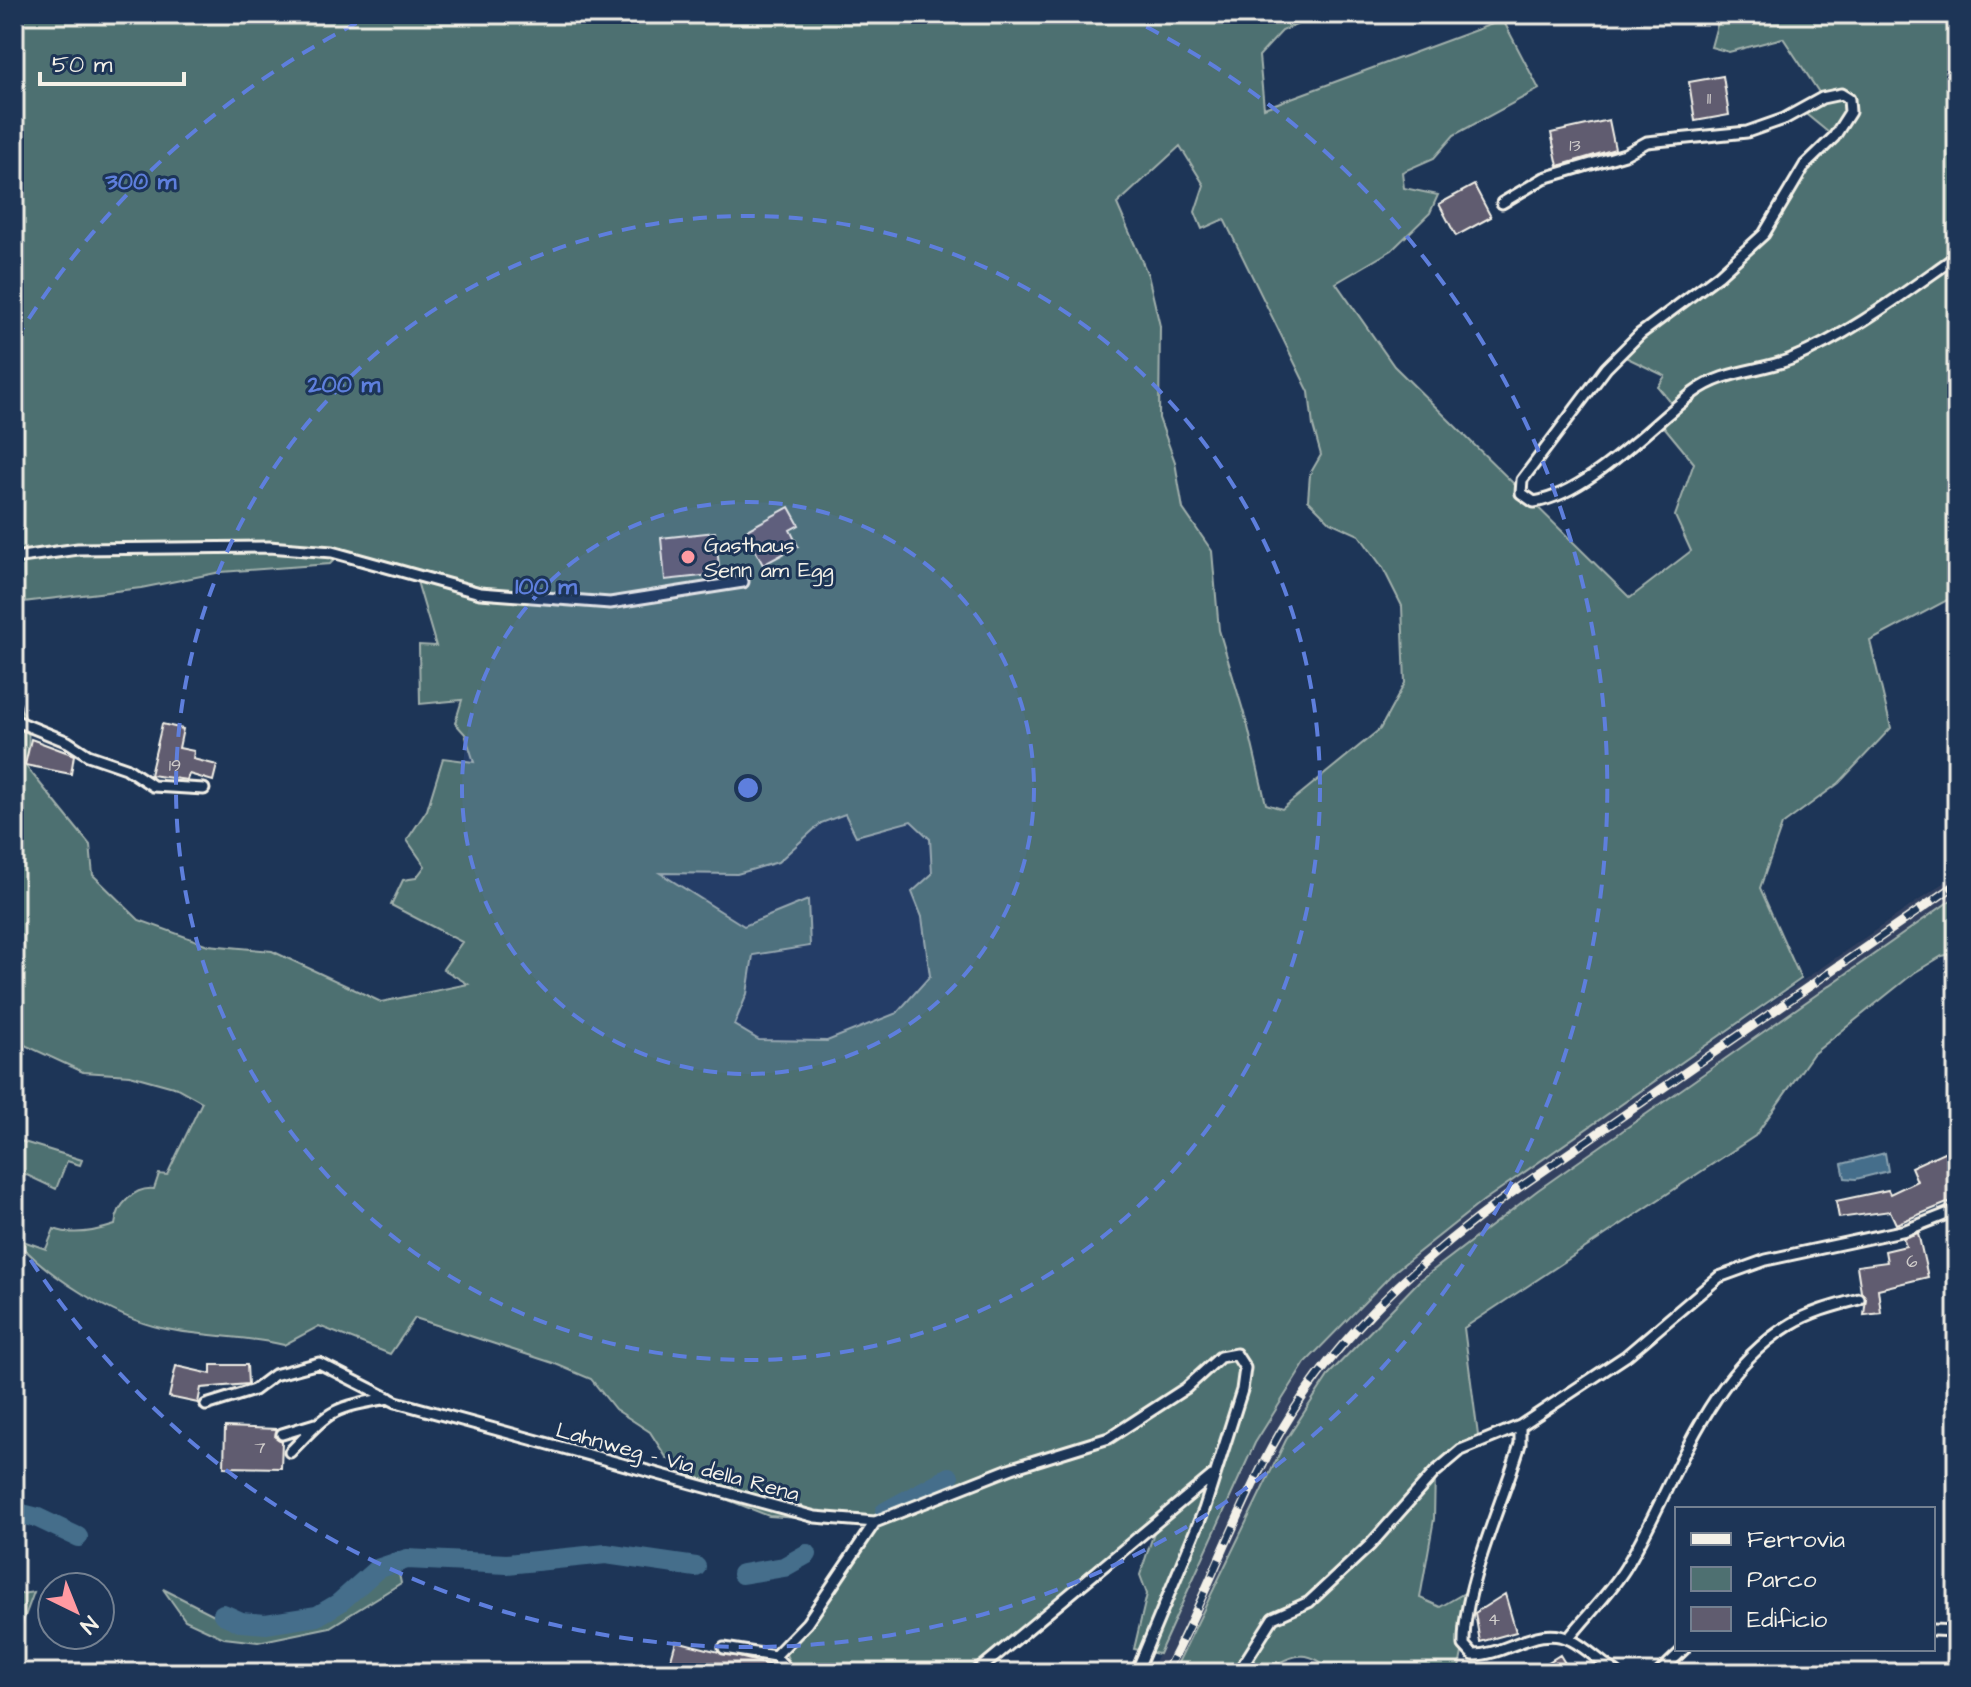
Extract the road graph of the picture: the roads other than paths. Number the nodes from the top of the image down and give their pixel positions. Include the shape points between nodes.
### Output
1 (1502, 203) dead end
2 (1957, 256) edge
3 (14, 558) edge
4 (743, 582) dead end
5 (14, 706) edge
6 (15, 723) edge
7 (204, 789) dead end
8 (1957, 1210) edge
9 (1859, 1299) dead end
10 (389, 1398) junction
11 (206, 1405) dead end
12 (318, 1423) junction
13 (1520, 1426) junction
14 (282, 1434) dead end
15 (290, 1452) dead end
16 (1213, 1475) junction
17 (875, 1522) junction
18 (1935, 1630) edge
19 (1957, 1631) edge
20 (1569, 1638) junction
21 (724, 1648) dead end
22 (1682, 1651) edge
23 (775, 1656) junction
24 (790, 1673) edge
25 (975, 1673) edge
26 (1136, 1673) edge
27 (1238, 1673) edge
28 (1617, 1673) edge
29 (1659, 1673) edge

1 - 2 lane via 1544,178 1625,154 1647,142 1747,132 1822,98 1841,94 1849,99 1850,112 1805,165 1764,234 1640,334 1575,406 1522,480 1521,493 1534,502 1547,500 1605,466 1694,392 1723,375 1789,359 1872,316
3 - 4 lane via 78,549 269,547 332,552 480,593 610,603
5 - 6 lane
6 - 7 lane via 126,768 153,786
8 - 13 lane via 1906,1230 1766,1260 1719,1277 1626,1356
9 - 20 lane via 1791,1324 1726,1384 1681,1454 1625,1569
10 - 11 lane, Lahnweg - Via della Rena via 319,1363 274,1375 254,1390
10 - 12 lane via 342,1406
10 - 17 lane, Lahnweg - Via della Rena via 815,1517
12 - 14 lane
12 - 15 lane
13 - 20 lane via 1520,1444 1477,1575 1464,1645 1473,1655 1483,1655 1528,1639
13 - 27 lane via 1461,1450 1435,1472 1370,1545 1309,1602 1273,1618
16 - 17 lane via 1242,1390 1245,1368 1236,1354 1220,1357 1186,1388 1109,1438 1012,1468
16 - 25 lane
16 - 26 lane via 1204,1510
17 - 23 lane via 807,1623
18 - 19 lane
20 - 28 lane
21 - 23 lane
22 - 29 lane
23 - 24 lane

